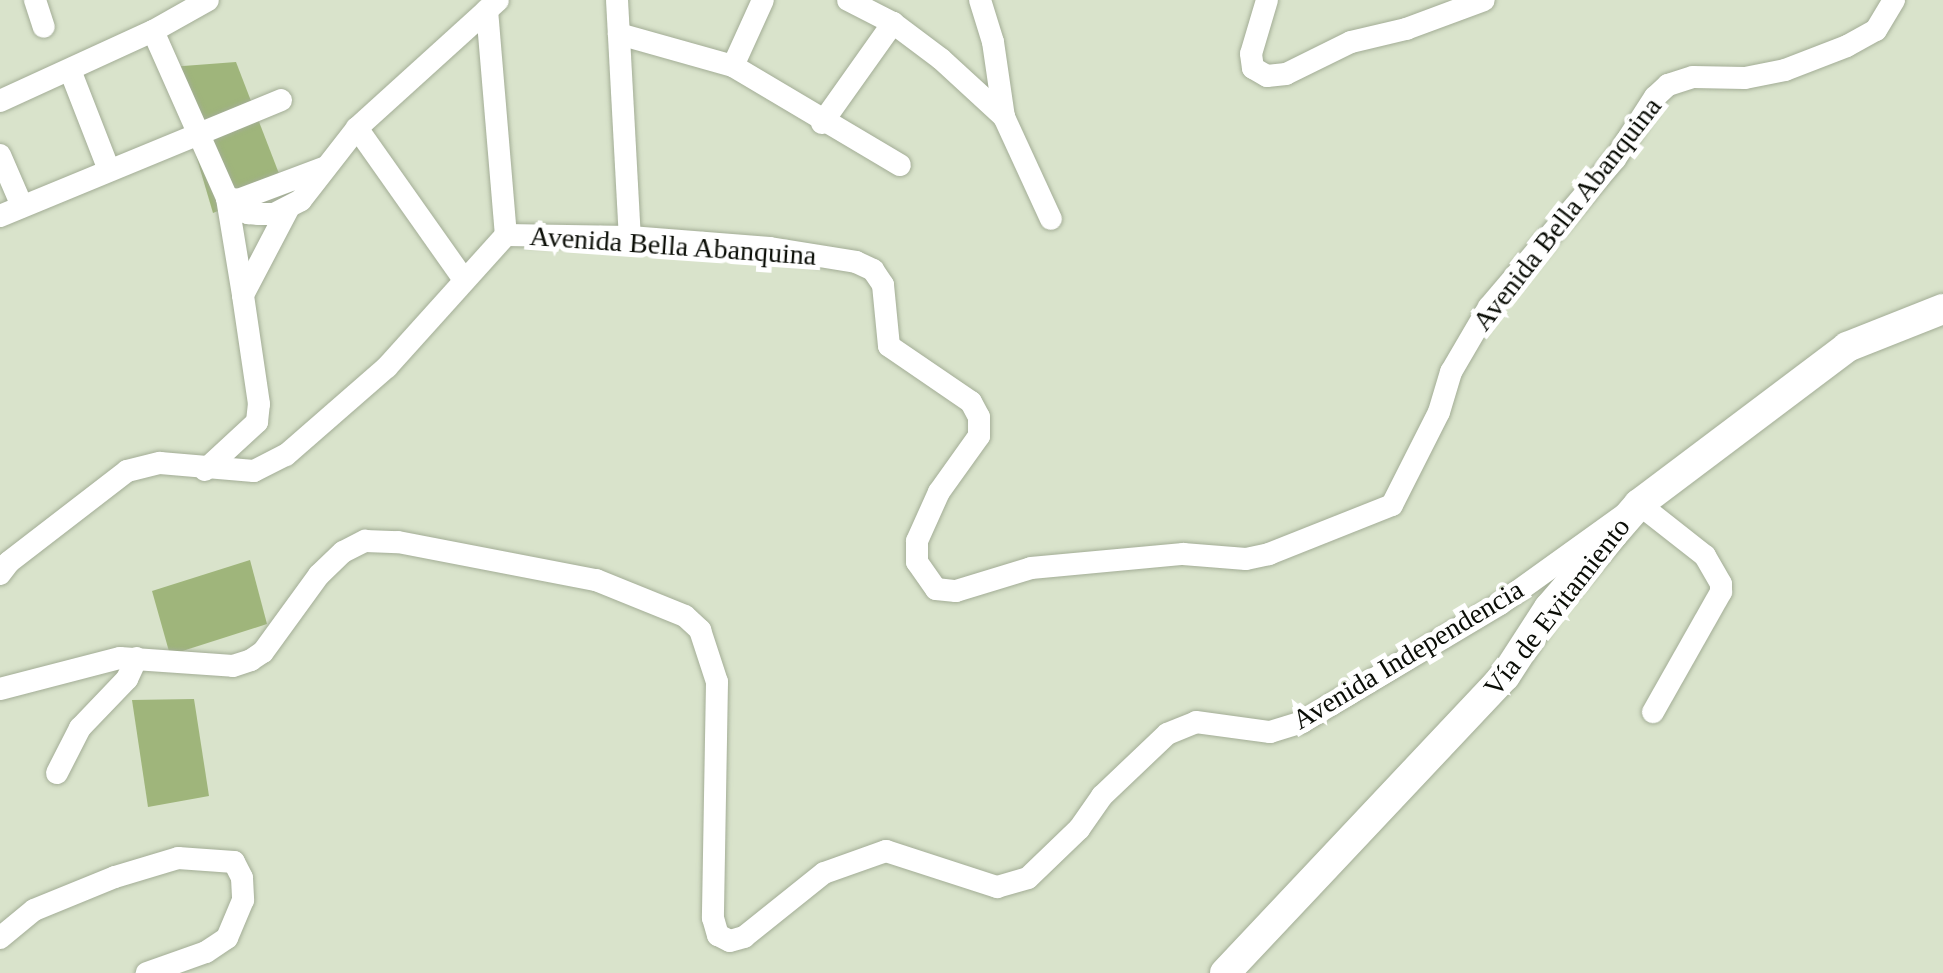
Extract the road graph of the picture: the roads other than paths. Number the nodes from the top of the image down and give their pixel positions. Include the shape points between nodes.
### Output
1 (36, 0) edge
2 (208, 0) edge
3 (617, 0) edge
4 (763, 0) edge
5 (848, 0) edge
6 (980, 0) edge
7 (1267, 0) edge
8 (1484, 0) edge
9 (1894, 0) edge
10 (493, 5) edge
11 (892, 23) junction
12 (44, 27) dead end
13 (153, 31) junction
14 (619, 34) junction
15 (733, 66) junction
16 (70, 70) junction
17 (281, 100) dead end
18 (0, 102) edge
19 (1004, 117) junction
20 (822, 122) junction
21 (357, 128) junction
22 (197, 136) junction
23 (0, 155) edge
24 (900, 165) dead end
25 (323, 168) junction
26 (109, 170) junction
27 (227, 198) junction
28 (288, 209) junction
29 (11, 211) edge
30 (1051, 219) dead end
31 (506, 236) junction
32 (630, 237) junction
33 (462, 278) junction
34 (244, 295) junction
35 (1943, 310) edge
36 (204, 470) junction
37 (1639, 504) junction
38 (0, 574) edge
39 (136, 658) junction
40 (0, 689) edge
41 (1652, 712) dead end
42 (57, 774) dead end
43 (0, 938) edge
44 (147, 973) edge
45 (1224, 973) edge

1 - 12 street
2 - 13 street
3 - 14 street
4 - 15 street
5 - 11 street
6 - 19 street
7 - 8 street via 1250,54 1253,68 1267,76
9 - 32 street, Avenida Bella Abanquina via 1876,30 1785,70 1746,78 1693,77 1655,96 1603,174 1489,307 1451,372 1439,412 1392,505 1246,559 1182,554 1031,568 956,591 936,589 917,562 916,541 939,492 979,436 980,417 971,402 889,346 883,284 874,270 770,248
10 - 21 street
10 - 31 street
11 - 19 street
11 - 20 street
13 - 16 street
13 - 22 street
14 - 15 street
14 - 32 street
15 - 20 street
16 - 18 street
16 - 26 street
17 - 22 street
19 - 30 street
20 - 24 street
21 - 25 street
21 - 33 street
22 - 26 street
22 - 27 street
23 - 29 street
25 - 27 street via 238,200
25 - 28 street
26 - 29 street
27 - 28 street via 248,213
27 - 34 street
28 - 34 street
31 - 32 street, Avenida Bella Abanquina
31 - 33 street, Avenida Bella Abanquina
33 - 36 street, Avenida Bella Abanquina via 387,367 286,455 254,470
34 - 36 street via 260,414 253,430
35 - 37 main road, Vía de Evitamiento via 1847,347
36 - 38 street, Avenida Bella Abanquina via 160,463 128,471
37 - 39 street, Avenida Independencia via 1500,604 1302,722 1270,732 1196,722 1166,734 1028,878 997,887 886,851 824,873 730,941 718,935 713,918 717,682 700,630 685,616 596,580 365,541 319,575 263,652 250,660 233,666
37 - 41 street via 1704,556 1721,584
37 - 45 main road, Vía de Evitamiento via 1549,608 1506,676
39 - 40 street, Avenida Independencia
39 - 42 street via 127,679 71,740
43 - 44 street via 34,910 115,877 178,858 234,862 243,900 227,938

